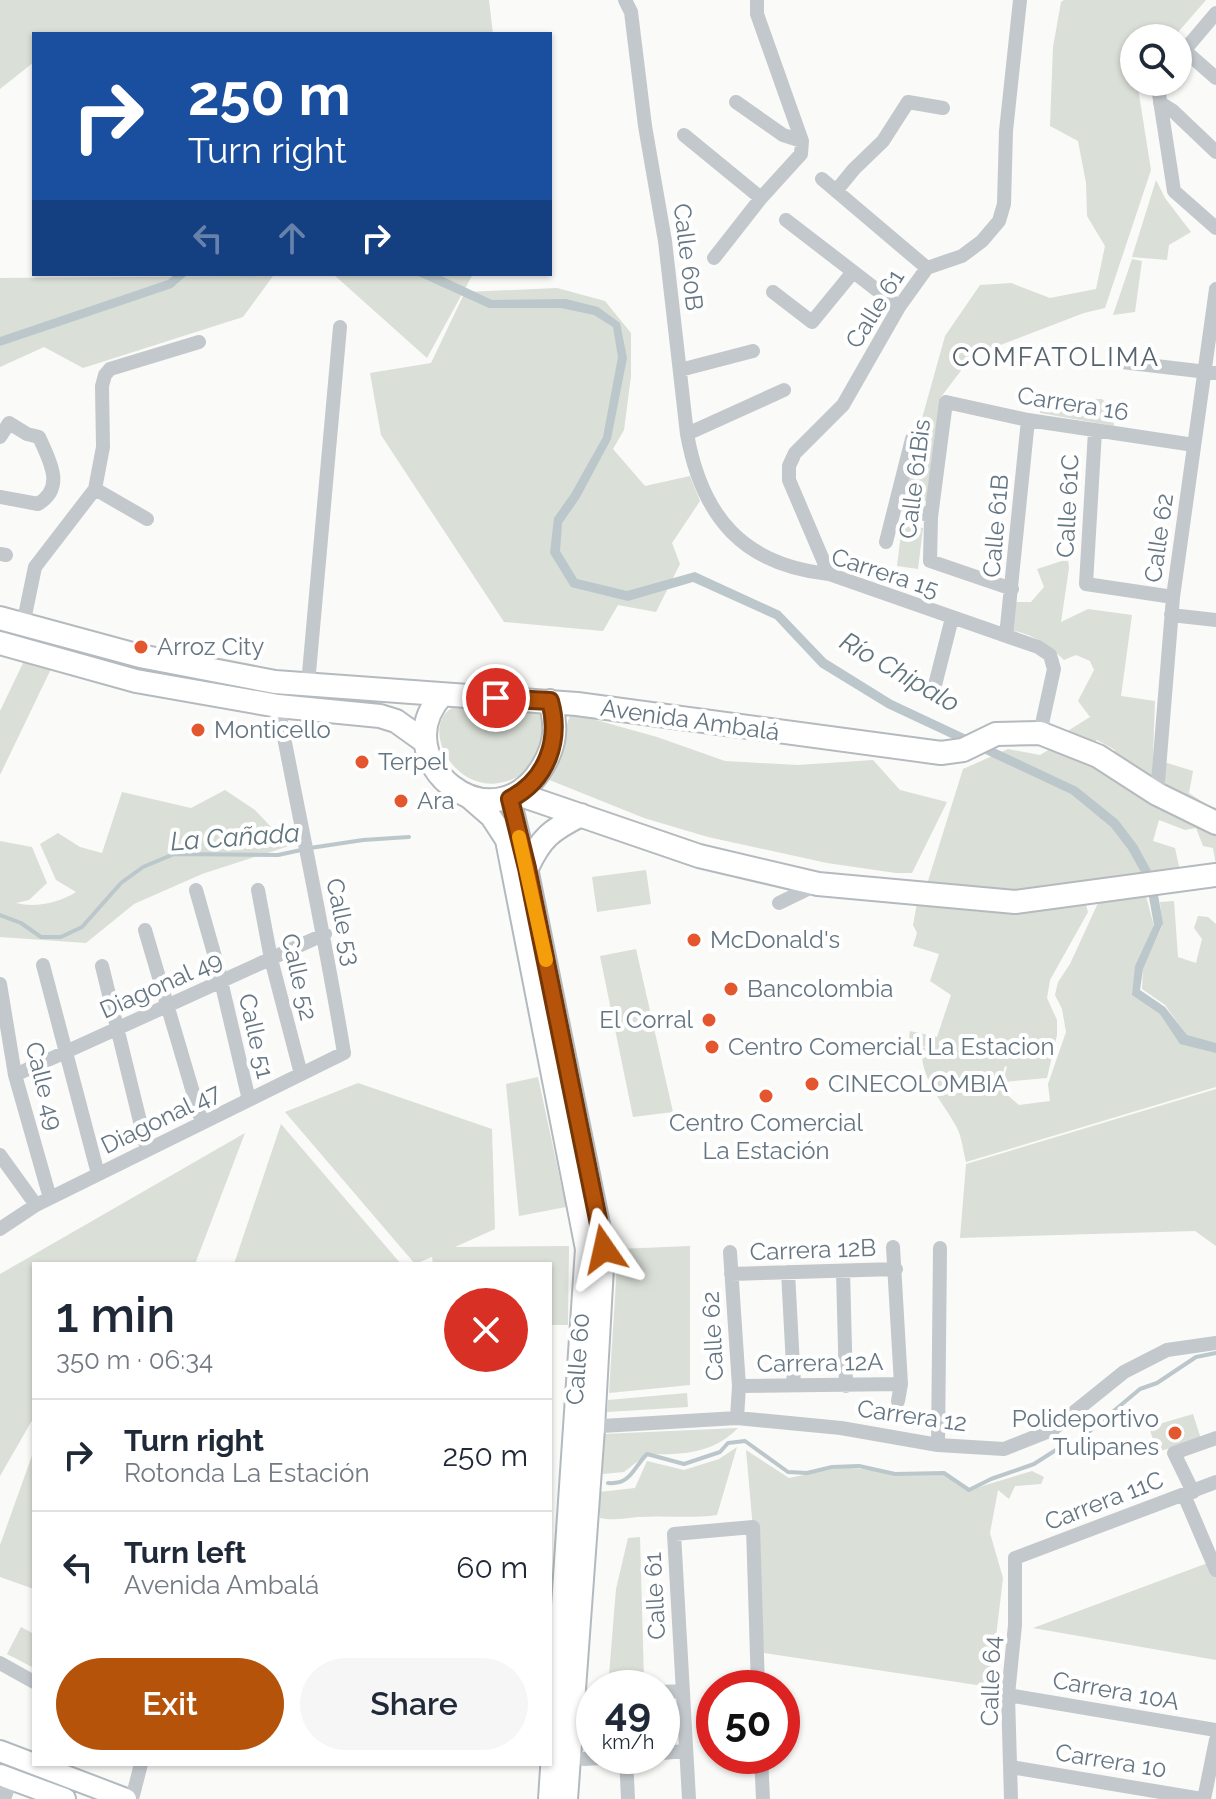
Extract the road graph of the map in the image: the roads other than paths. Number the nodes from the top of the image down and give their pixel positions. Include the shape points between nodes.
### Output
1 (625, 0) edge
2 (1020, 0) edge
3 (757, 7) edge
4 (1216, 13) edge
5 (1192, 41) edge
6 (1192, 62) edge
7 (1216, 78) edge
8 (1160, 96) edge
9 (736, 102) dead end
10 (1160, 103) junction
11 (943, 108) dead end
12 (684, 135) dead end
13 (802, 148) junction
14 (1216, 152) edge
15 (822, 179) dead end
16 (836, 191) junction
17 (761, 198) junction
18 (786, 220) dead end
19 (1216, 228) edge
20 (714, 258) dead end
21 (927, 268) junction
22 (853, 272) junction
23 (1216, 289) edge
24 (773, 292) dead end
25 (899, 307) junction
26 (340, 327) dead end
27 (199, 342) dead end
28 (753, 351) dead end
29 (1122, 362) dead end
30 (680, 370) junction
31 (1210, 373) edge
32 (784, 390) dead end
33 (946, 402) joint
34 (1028, 420) junction
35 (1095, 431) junction
36 (687, 434) junction
37 (0, 437) edge
38 (912, 439) dead end
39 (1194, 445) junction
40 (95, 489) junction
41 (0, 497) edge
42 (897, 501) junction
43 (718, 516) joint
44 (931, 517) junction
45 (147, 519) dead end
46 (886, 542) dead end
47 (829, 574) junction
48 (1012, 589) junction
49 (1173, 597) junction
50 (1171, 615) junction
51 (0, 618) edge
52 (952, 618) junction
53 (1216, 620) edge
54 (23, 625) junction
55 (1006, 636) junction
56 (0, 643) edge
57 (308, 684) junction
58 (442, 695) junction
59 (932, 697) dead end
60 (550, 701) junction
61 (278, 706) junction
62 (1030, 732) junction
63 (424, 741) junction
64 (1157, 794) junction
65 (514, 796) junction
66 (468, 797) junction
67 (581, 815) junction
68 (1216, 823) edge
69 (527, 868) junction
70 (1212, 875) edge
71 (818, 884) junction
72 (196, 890) dead end
73 (258, 890) dead end
74 (779, 903) dead end
75 (145, 930) dead end
76 (325, 934) junction
77 (271, 959) junction
78 (43, 965) dead end
79 (102, 966) dead end
80 (221, 981) junction
81 (0, 984) edge
82 (169, 1005) junction
83 (119, 1028) junction
84 (64, 1053) junction
85 (344, 1053) joint
86 (301, 1074) junction
87 (15, 1075) junction
88 (249, 1100) junction
89 (202, 1123) junction
90 (147, 1150) junction
91 (0, 1155) edge
92 (98, 1174) junction
93 (50, 1198) junction
94 (36, 1205) junction
95 (0, 1229) edge
96 (893, 1247) dead end
97 (940, 1248) dead end
98 (730, 1252) dead end
99 (896, 1269) junction
100 (843, 1271) junction
101 (788, 1272) junction
102 (731, 1274) junction
103 (1216, 1343) edge
104 (901, 1384) junction
105 (794, 1385) junction
106 (739, 1386) junction
107 (846, 1386) junction
108 (898, 1401) dead end
109 (737, 1418) junction
110 (573, 1427) junction
111 (594, 1428) junction
112 (1216, 1438) edge
113 (938, 1445) junction
114 (1216, 1482) edge
115 (1188, 1493) junction
116 (1215, 1564) edge
117 (1013, 1565) joint
118 (0, 1663) edge
119 (757, 1670) edge
120 (32, 1681) edge
121 (682, 1691) joint
122 (1008, 1695) junction
123 (572, 1698) junction
124 (576, 1698) edge
125 (1216, 1730) edge
126 (1216, 1740) edge
127 (0, 1751) edge
128 (680, 1751) edge
129 (685, 1751) junction
130 (552, 1752) edge
131 (32, 1763) edge
132 (40, 1766) edge
133 (140, 1766) edge
134 (551, 1766) edge
135 (1011, 1767) junction
136 (628, 1774) edge
137 (762, 1774) edge
138 (5, 1785) edge
139 (65, 1799) edge
140 (129, 1799) edge
141 (549, 1799) edge
142 (567, 1799) edge
143 (628, 1799) edge
144 (689, 1799) edge
145 (763, 1799) edge
146 (1011, 1799) edge
147 (1203, 1799) edge

1 - 30 street, Calle 60B via 631,12
2 - 21 street, Calle 61 via 999,221 962,256
3 - 13 street
4 - 5 street
6 - 7 street
8 - 10 street
9 - 13 street
10 - 14 street
10 - 19 street via 1174,191
11 - 16 street via 908,102 883,141
12 - 17 street
13 - 17 street
15 - 16 street
16 - 21 street
17 - 20 street
18 - 22 street
21 - 25 street, Calle 61
22 - 24 street via 812,322
22 - 25 street
23 - 31 street, Calle 62
25 - 47 street, Calle 61 via 843,405 795,453 789,466 789,480
26 - 57 street
27 - 40 street via 110,369 105,375 103,447
28 - 30 street
29 - 31 street
30 - 36 street, Calle 60B
31 - 39 street, Calle 62
32 - 36 street
33 - 34 street, Carrera 16
33 - 44 street, Calle 61Bis
34 - 35 street, Carrera 16
34 - 48 street, Calle 61B
35 - 39 street, Carrera 16
35 - 49 street, Calle 61C via 1086,584
36 - 43 street, Calle 60B
37 - 41 street via 9,423 39,437 54,472 50,493 38,504
38 - 42 street
39 - 49 street, Calle 62
40 - 45 street
40 - 54 street via 35,567
42 - 44 street
42 - 46 street
43 - 47 street, Carrera 15 via 741,542 764,557 800,571
44 - 48 street, Calle 61Bis via 930,561
47 - 52 street, Carrera 15
48 - 55 street, Calle 61B
49 - 50 street, Calle 62
50 - 53 street
50 - 64 street, Calle 62
51 - 54 main road, Avenida Ambalá
52 - 55 street, Carrera 15
52 - 59 street
54 - 57 main road, Avenida Ambalá via 140,656
55 - 62 street, Carrera 15 via 1050,655 1054,669
56 - 61 main road via 136,681
57 - 58 main road, Avenida Ambalá
58 - 60 main road, Avenida Ambalá
58 - 63 main road via 430,708
60 - 62 main road, Avenida Ambalá via 941,753 963,750 996,734
60 - 65 main road via 556,729 551,749 538,773
61 - 63 main road via 380,716
61 - 76 street, Calle 53
62 - 64 main road via 1098,756
63 - 66 main road via 436,770
64 - 68 main road
65 - 66 main road via 495,801
65 - 67 main road
65 - 69 main road, Calle 60
66 - 110 main road, Calle 60 via 506,840 586,1249
67 - 69 main road via 538,844
67 - 71 main road via 699,856
69 - 111 main road, Calle 60 via 604,1249
70 - 71 main road via 1015,902
71 - 74 street
72 - 80 street, Calle 51
73 - 77 street, Calle 52
75 - 82 street
76 - 77 street, Diagonal 49
76 - 85 street, Calle 53
77 - 80 street, Diagonal 49
77 - 86 street, Calle 52
78 - 84 street
79 - 83 street
80 - 82 street, Diagonal 49
80 - 88 street, Calle 51
81 - 87 street, Calle 49
82 - 83 street, Diagonal 49
82 - 89 street
83 - 84 street, Diagonal 49
83 - 90 street
84 - 87 street, Diagonal 49
84 - 92 street
85 - 86 street, Diagonal 47
86 - 88 street, Diagonal 47
87 - 93 street, Calle 49
88 - 89 street, Diagonal 47
89 - 90 street, Diagonal 47
90 - 92 street, Diagonal 47
91 - 94 street
92 - 93 street, Diagonal 47
93 - 94 street, Diagonal 47
94 - 95 street, Diagonal 47
96 - 99 street
97 - 113 street
98 - 102 street, Calle 62
99 - 100 street, Carrera 12B
99 - 104 street
100 - 101 street, Carrera 12B
100 - 107 street
101 - 102 street, Carrera 12B
101 - 105 street
102 - 106 street, Calle 62
103 - 113 street, Carrera 12 via 1167,1350 1124,1372 1052,1430 1004,1449
104 - 107 street, Carrera 12A
104 - 108 street
105 - 106 street, Carrera 12A
105 - 107 street, Carrera 12A
106 - 109 street, Calle 62
109 - 111 street, Carrera 12
109 - 113 street, Carrera 12
110 - 111 street, Carrera 12
110 - 130 main road, Calle 60
111 - 123 main road, Calle 60
112 - 115 street via 1174,1453
114 - 115 street, Carrera 11C
115 - 116 street
115 - 117 street, Carrera 11C via 1015,1558
117 - 122 street, Calle 64 via 1015,1625
118 - 120 street
119 - 121 street, Calle 61 via 753,1527 674,1534
121 - 129 street, Calle 61
122 - 125 street, Carrera 10A
122 - 135 street, Calle 64
123 - 124 street
123 - 142 main road, Calle 60
126 - 147 street
127 - 131 main road
128 - 129 street
129 - 144 street, Calle 61
132 - 140 main road
133 - 140 street
134 - 141 main road, Calle 60
135 - 146 street, Calle 64
135 - 147 street, Carrera 10
136 - 143 street
137 - 145 street
138 - 139 main road

